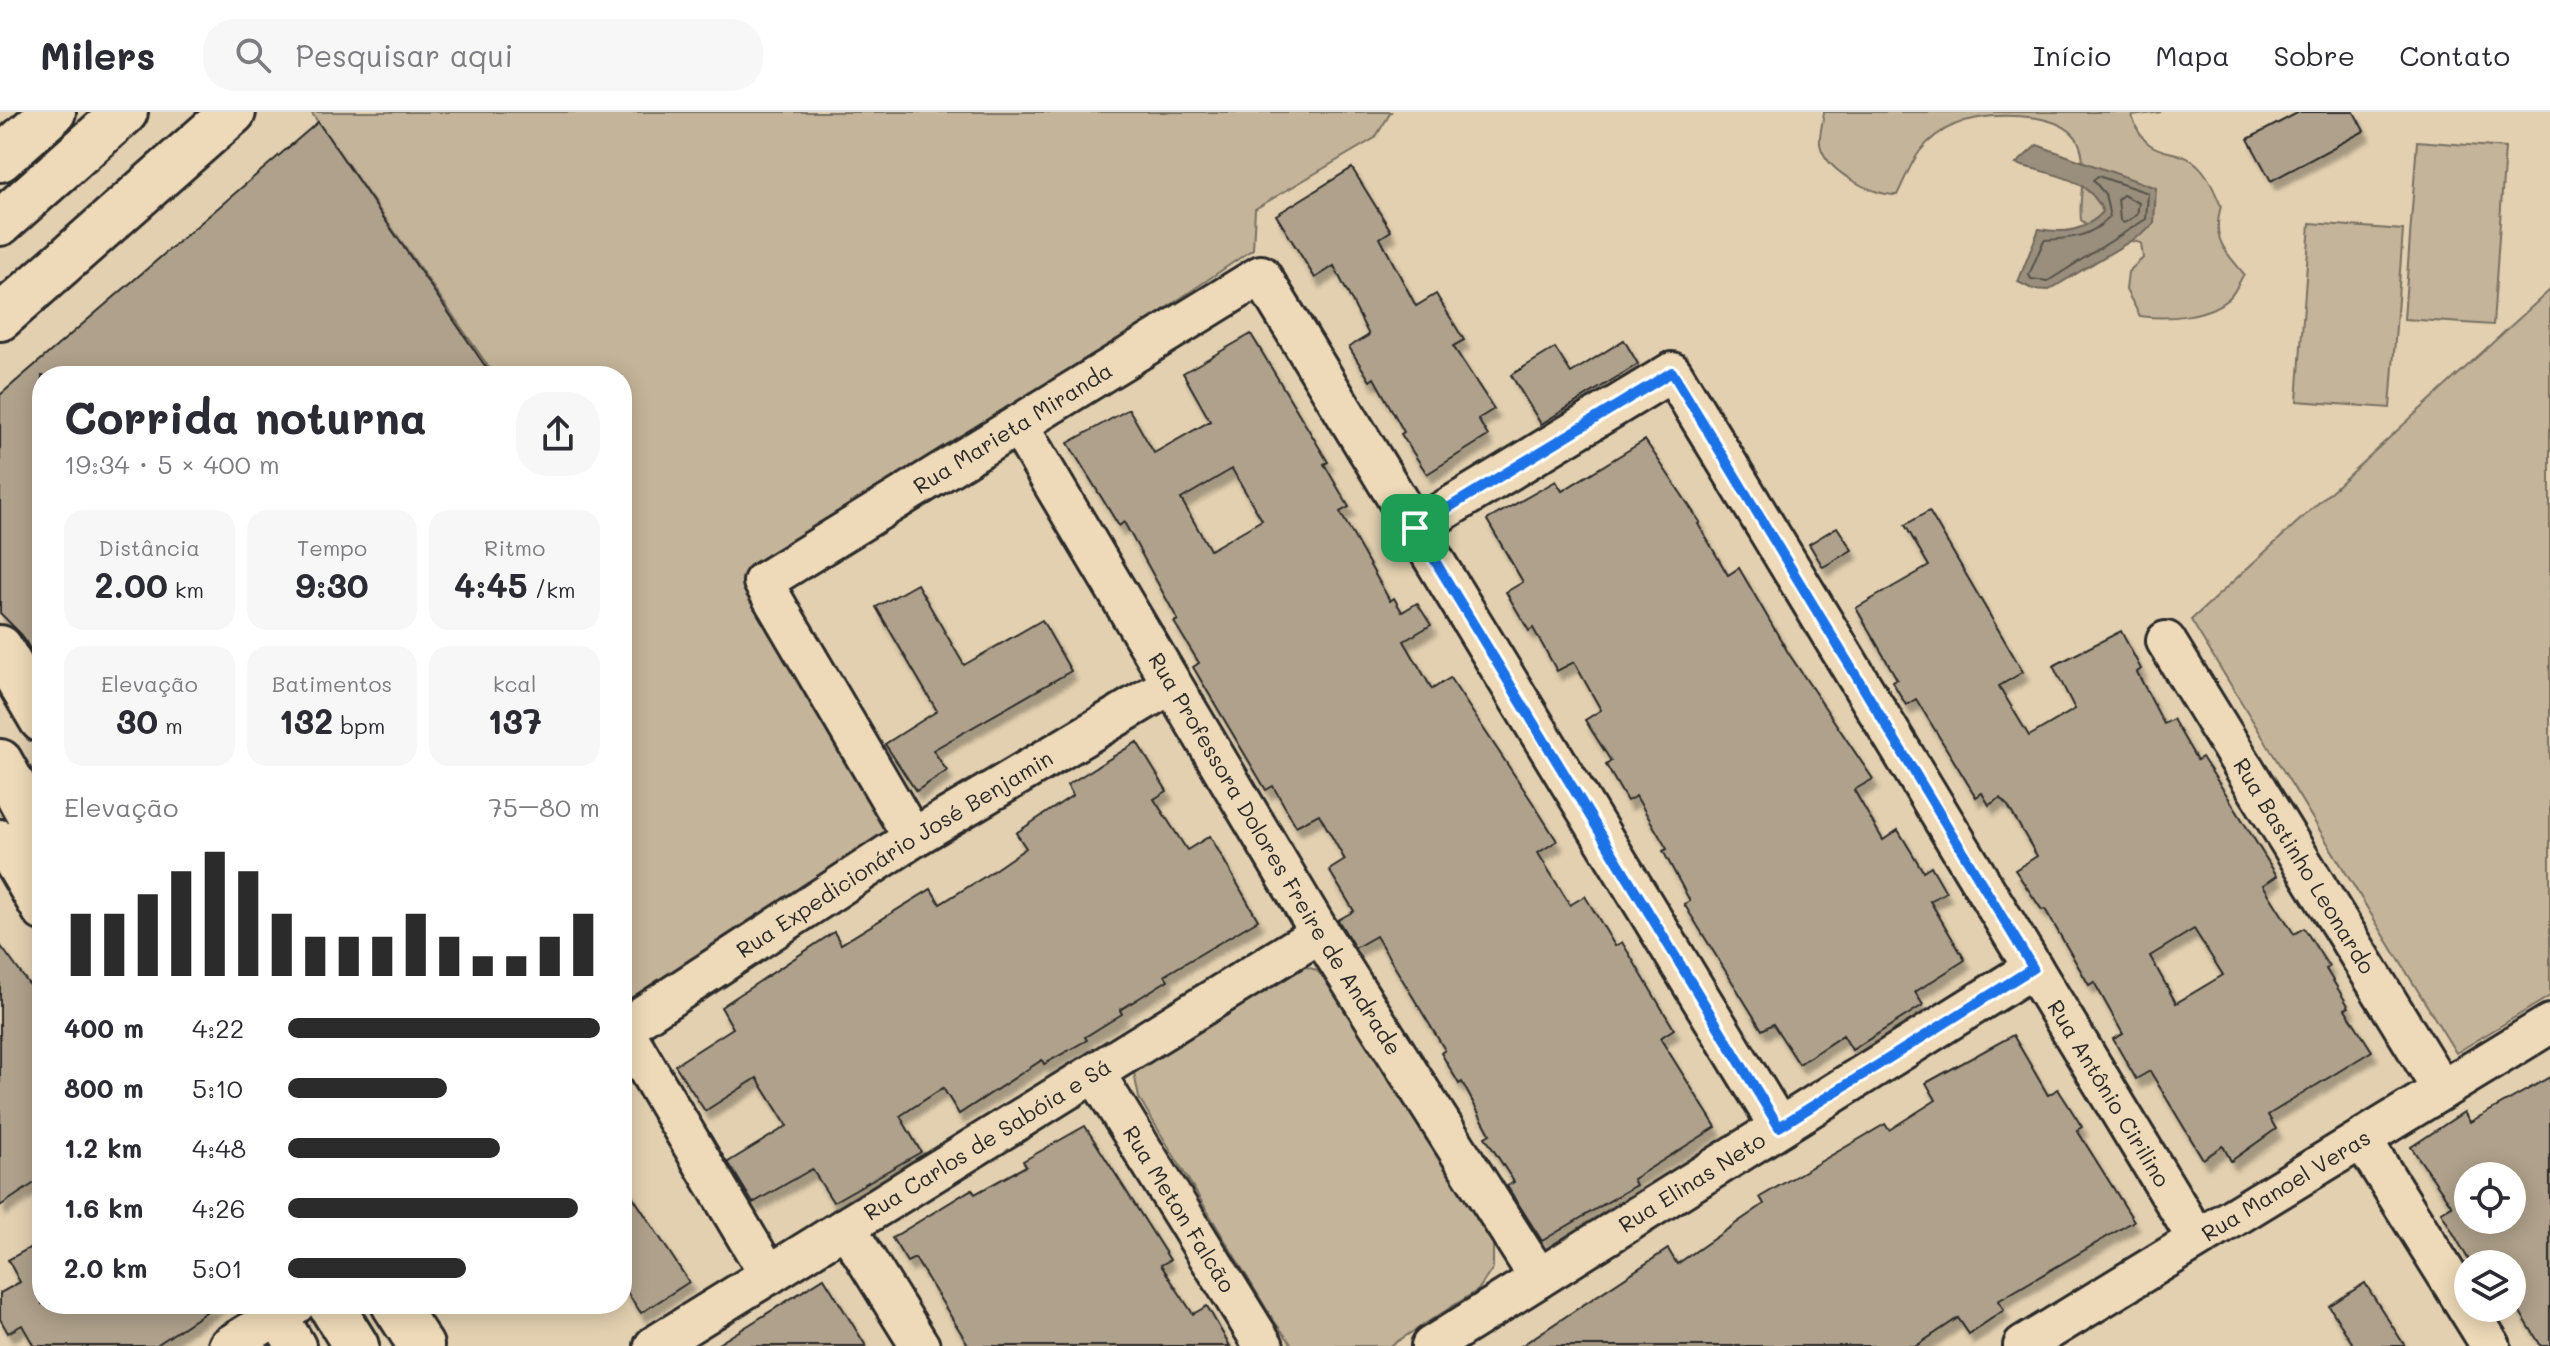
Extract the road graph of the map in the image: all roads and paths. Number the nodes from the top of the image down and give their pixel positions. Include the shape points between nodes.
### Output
1 (53, 112) edge
2 (125, 112) edge
3 (233, 112) edge
4 (0, 159) edge
5 (0, 223) edge
6 (0, 318) edge
7 (1018, 425) junction
8 (1415, 528) junction
9 (2166, 641) dead end
10 (0, 648) edge
11 (1170, 685) junction
12 (32, 703) edge
13 (0, 762) edge
14 (32, 819) edge
15 (913, 838) junction
16 (0, 839) edge
17 (32, 894) edge
18 (1320, 933) junction
19 (2033, 968) junction
20 (632, 1021) edge
21 (2550, 1024) edge
22 (632, 1045) edge
23 (1095, 1073) junction
24 (2442, 1090) junction
25 (1779, 1127) junction
26 (2362, 1139) junction
27 (846, 1227) junction
28 (2197, 1239) junction
29 (769, 1275) junction
30 (1539, 1278) junction
31 (336, 1314) edge
32 (400, 1314) edge
33 (285, 1317) edge
34 (228, 1346) edge
35 (356, 1346) edge
36 (421, 1346) edge
37 (654, 1346) edge
38 (920, 1346) edge
39 (1264, 1346) edge
40 (1431, 1346) edge
41 (2023, 1346) edge
42 (2491, 1346) edge

1 - 4 main road
2 - 5 main road
3 - 6 main road
7 - 8 street, Rua Marieta Miranda via 1261,275
7 - 11 street, Rua Professora Dolores Freire de Andrade
7 - 15 street, Rua Marieta Miranda via 763,582
8 - 19 street, Rua Antônio Cirilino via 1672,372
8 - 25 street
9 - 24 street, Rua Bastinho Leonardo
10 - 12 main road
11 - 15 street, Rua Expedicionário José Benjamin
11 - 18 street, Rua Professora Dolores Freire de Andrade
13 - 14 main road
15 - 20 street, Rua Expedicionário José Benjamin
16 - 17 street
18 - 23 street, Rua Carlos de Sabóia e Sá
18 - 30 street, Rua Professora Dolores Freire de Andrade
19 - 25 street, Rua Elinas Neto
19 - 28 street, Rua Antônio Cirilino
21 - 24 street, Rua Manoel Veras
22 - 29 street
23 - 27 street, Rua Carlos de Sabóia e Sá
23 - 39 street, Rua Meton Falcão
24 - 26 street, Rua Manoel Veras
25 - 30 street, Rua Elinas Neto
26 - 28 street, Rua Manoel Veras
26 - 42 street
27 - 29 street, Rua Carlos de Sabóia e Sá
27 - 38 street
28 - 41 street, Rua Manoel Veras
29 - 37 street, Rua Carlos de Sabóia e Sá
30 - 40 street, Rua Elinas Neto
31 - 35 main road
32 - 36 main road
33 - 34 street

